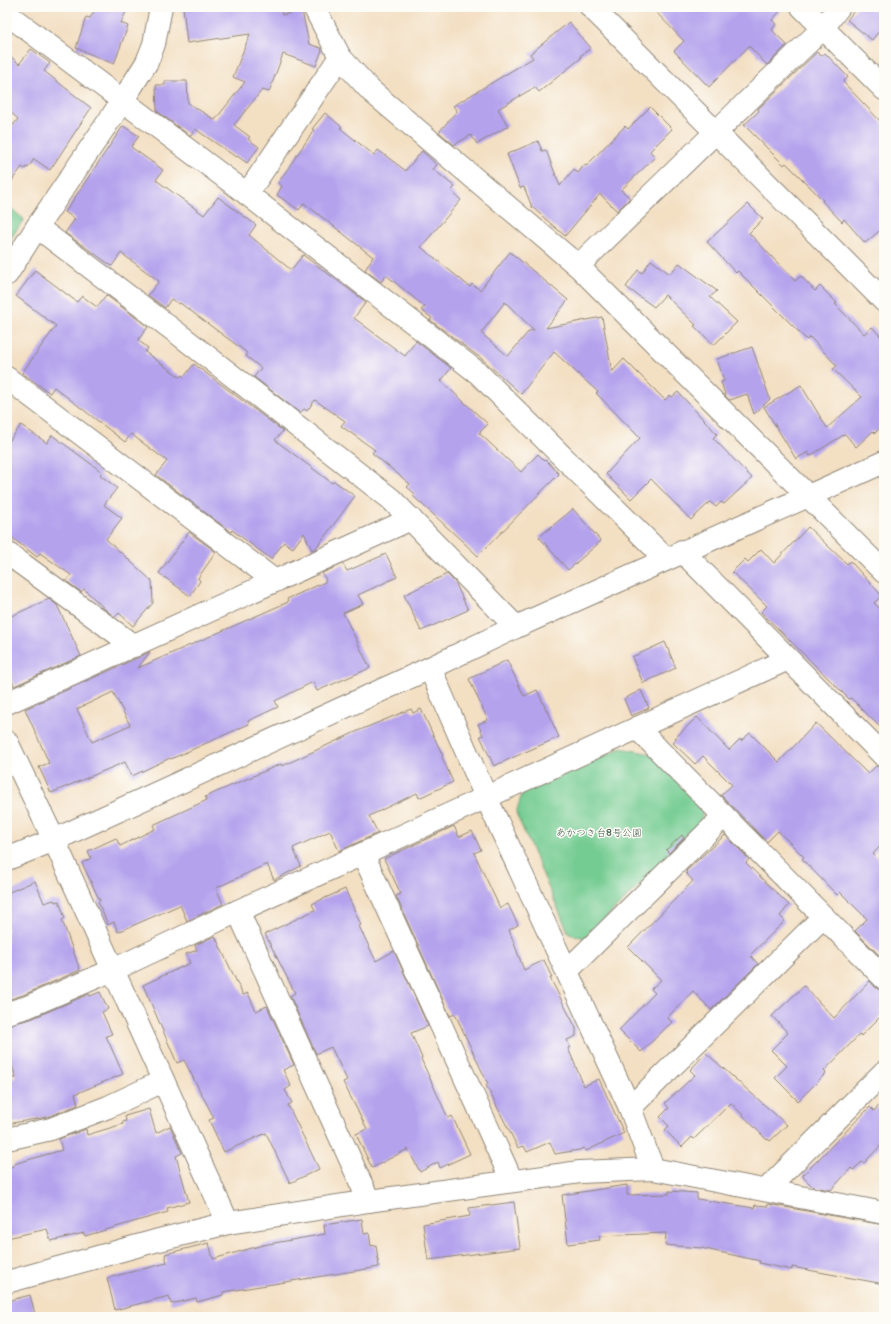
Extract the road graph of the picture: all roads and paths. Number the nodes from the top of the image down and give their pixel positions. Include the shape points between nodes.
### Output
1 (161, 7) edge
2 (314, 7) edge
3 (591, 7) edge
4 (802, 7) edge
5 (839, 7) edge
6 (7, 14) edge
7 (823, 28) junction
8 (340, 57) junction
9 (884, 89) edge
10 (123, 100) junction
11 (716, 133) junction
12 (247, 194) junction
13 (36, 227) junction
14 (578, 266) junction
15 (7, 274) edge
16 (884, 301) edge
17 (7, 378) edge
18 (884, 462) edge
19 (809, 496) junction
20 (411, 519) junction
21 (674, 555) junction
22 (9, 557) edge
23 (884, 572) edge
24 (275, 580) junction
25 (516, 627) junction
26 (134, 646) junction
27 (788, 659) junction
28 (430, 668) junction
29 (7, 703) edge
30 (637, 728) junction
31 (7, 742) edge
32 (884, 756) edge
33 (486, 797) junction
34 (724, 816) junction
35 (54, 840) junction
36 (362, 854) junction
37 (7, 859) edge
38 (238, 911) junction
39 (823, 917) junction
40 (113, 970) junction
41 (567, 971) junction
42 (884, 978) edge
43 (7, 1013) edge
44 (884, 1072) edge
45 (163, 1081) junction
46 (630, 1108) junction
47 (7, 1139) edge
48 (653, 1169) junction
49 (512, 1181) junction
50 (767, 1189) junction
51 (369, 1202) junction
52 (884, 1213) edge
53 (228, 1223) junction
54 (7, 1282) edge

1 - 10 street via 154,44
2 - 8 street
3 - 11 street
4 - 7 street
5 - 7 street
6 - 10 street
7 - 9 street
7 - 11 street
8 - 12 street
8 - 14 street via 371,91
10 - 12 street
10 - 13 street
11 - 14 street
11 - 16 street
12 - 21 street via 478,373
13 - 15 street
13 - 20 street via 391,499
14 - 19 street
17 - 24 street
18 - 19 street
19 - 21 street
19 - 23 street
20 - 24 street
20 - 25 street
21 - 25 street
21 - 27 street
22 - 26 street
24 - 26 street
25 - 28 street
26 - 29 street
27 - 30 street
27 - 32 street
28 - 33 street
28 - 35 street
30 - 33 street
30 - 34 street
31 - 35 street
33 - 36 street
33 - 41 street
34 - 39 street
34 - 41 street
35 - 37 street
35 - 40 street
36 - 38 street
36 - 49 street
38 - 40 street
38 - 51 street
39 - 42 street
39 - 46 street
40 - 43 street
40 - 45 street
41 - 46 street
44 - 50 street
45 - 47 street via 108,1107 51,1129
45 - 53 street
46 - 48 street
48 - 49 street via 580,1172
48 - 50 street
49 - 51 street
50 - 52 street
51 - 53 street
53 - 54 street

